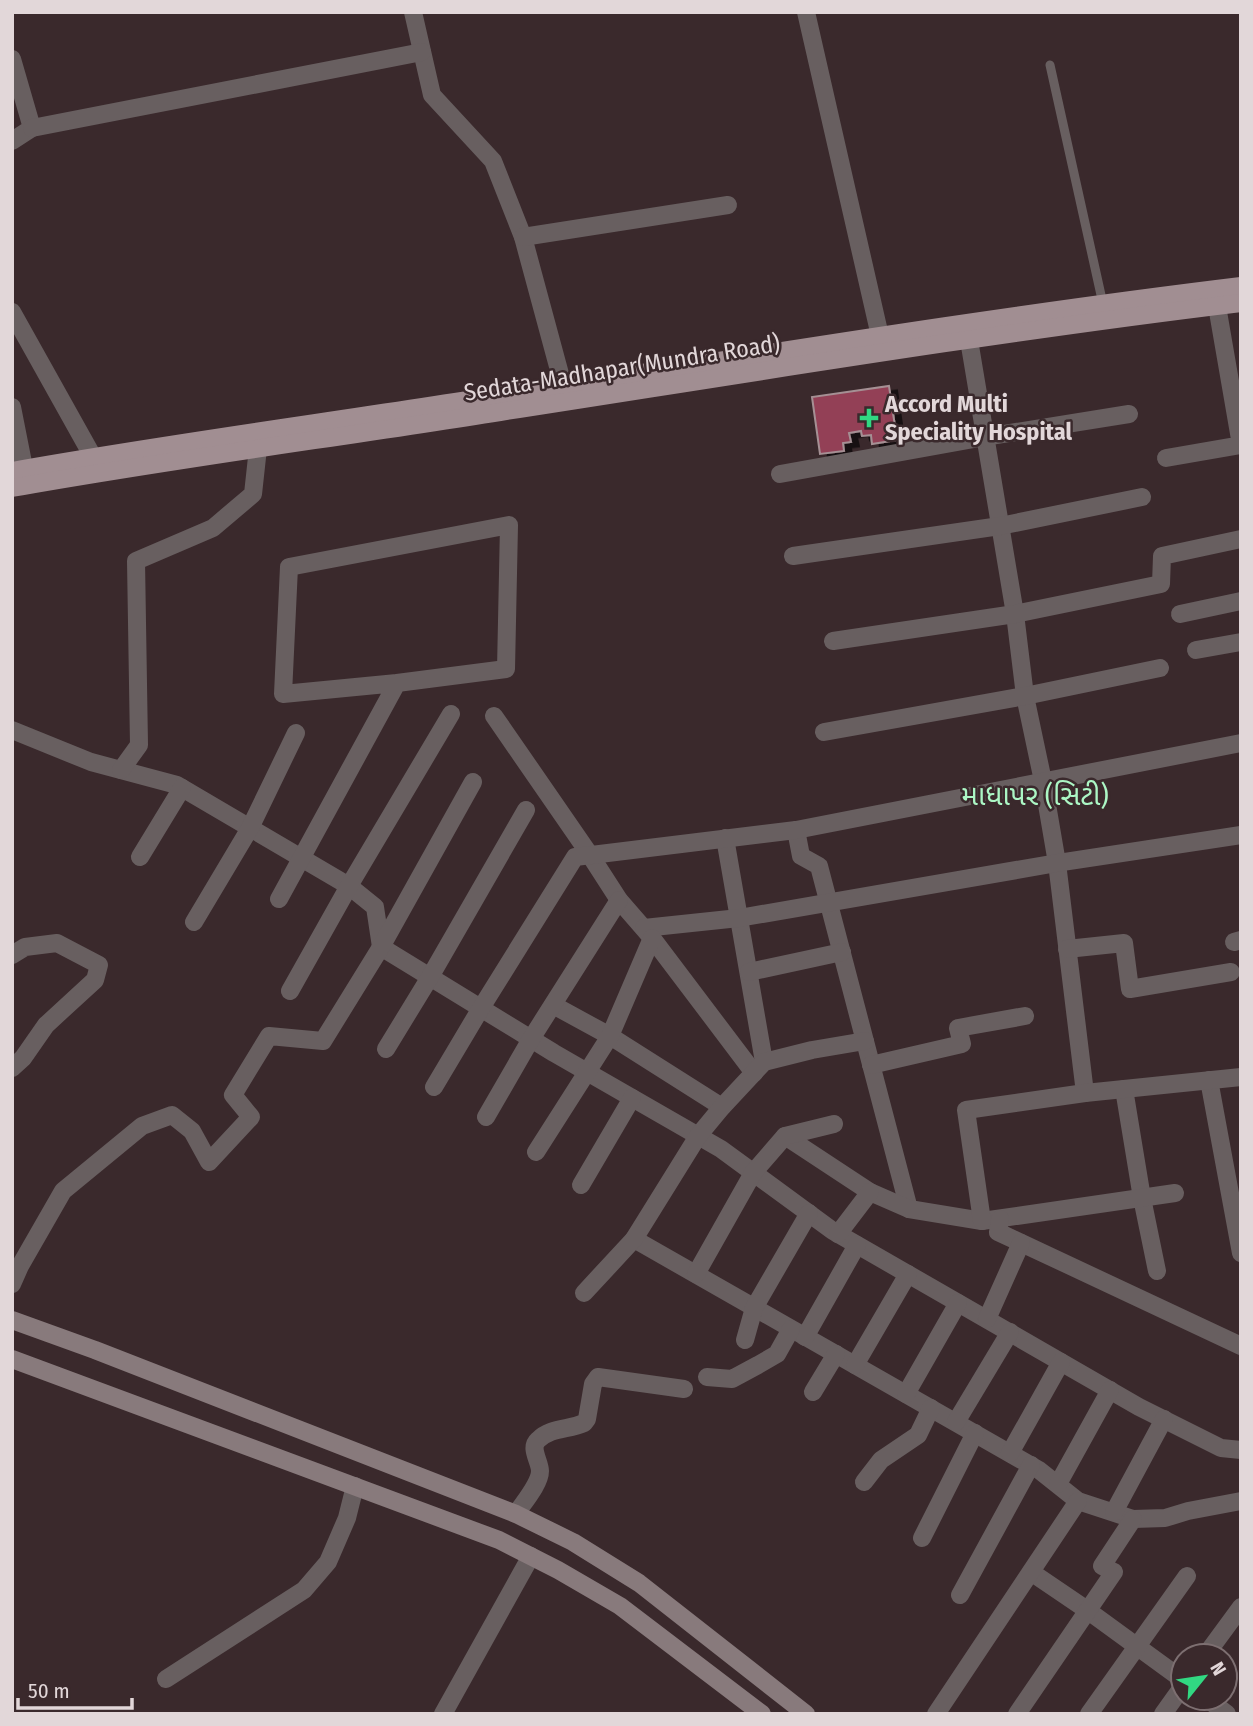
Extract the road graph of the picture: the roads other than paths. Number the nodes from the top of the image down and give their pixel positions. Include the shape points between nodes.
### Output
1 (413, 12) edge
2 (806, 12) edge
3 (422, 52) junction
4 (12, 59) edge
5 (1050, 65) dead end
6 (33, 128) junction
7 (12, 141) edge
8 (728, 205) dead end
9 (523, 237) junction
10 (1241, 286) edge
11 (1241, 303) edge
12 (1103, 304) junction
13 (1217, 306) junction
14 (12, 312) edge
15 (880, 336) junction
16 (969, 340) junction
17 (1232, 341) edge
18 (564, 385) junction
19 (12, 407) edge
20 (1129, 414) dead end
21 (985, 437) junction
22 (258, 448) junction
23 (93, 457) junction
24 (1166, 458) dead end
25 (780, 474) dead end
26 (19, 478) edge
27 (1142, 497) dead end
28 (1000, 526) junction
29 (1241, 539) edge
30 (793, 556) dead end
31 (1241, 601) edge
32 (1015, 614) junction
33 (1180, 614) dead end
34 (833, 641) dead end
35 (1241, 642) edge
36 (1196, 650) dead end
37 (1160, 668) dead end
38 (397, 683) junction
39 (1024, 696) junction
40 (451, 714) dead end
41 (494, 716) dead end
42 (12, 730) edge
43 (824, 732) dead end
44 (296, 733) dead end
45 (1241, 743) edge
46 (121, 770) junction
47 (1043, 781) junction
48 (473, 782) dead end
49 (182, 788) junction
50 (526, 810) dead end
51 (250, 828) junction
52 (796, 830) junction
53 (1241, 835) edge
54 (725, 838) junction
55 (590, 855) junction
56 (140, 858) dead end
57 (302, 859) junction
58 (1056, 863) junction
59 (349, 886) junction
60 (279, 899) dead end
61 (619, 900) junction
62 (829, 902) junction
63 (739, 918) junction
64 (194, 922) dead end
65 (648, 933) junction
66 (381, 947) junction
67 (1067, 949) junction
68 (842, 952) junction
69 (12, 955) edge
70 (749, 972) junction
71 (1231, 972) dead end
72 (430, 977) junction
73 (290, 991) dead end
74 (553, 1005) junction
75 (481, 1008) junction
76 (1025, 1016) dead end
77 (610, 1036) junction
78 (531, 1039) junction
79 (865, 1041) junction
80 (386, 1049) dead end
81 (871, 1065) junction
82 (759, 1067) junction
83 (12, 1068) edge
84 (587, 1072) junction
85 (1241, 1077) edge
86 (1209, 1080) junction
87 (434, 1087) dead end
88 (1124, 1089) junction
89 (1085, 1093) junction
90 (632, 1098) junction
91 (722, 1107) junction
92 (486, 1117) dead end
93 (834, 1124) dead end
94 (698, 1136) junction
95 (785, 1136) junction
96 (537, 1152) dead end
97 (753, 1172) junction
98 (581, 1185) dead end
99 (870, 1192) junction
100 (1175, 1193) dead end
101 (1142, 1198) junction
102 (909, 1209) junction
103 (809, 1213) junction
104 (991, 1220) junction
105 (838, 1234) junction
106 (634, 1239) junction
107 (1021, 1243) junction
108 (857, 1245) junction
109 (1241, 1253) edge
110 (1157, 1271) dead end
111 (696, 1274) junction
112 (908, 1274) junction
113 (12, 1284) edge
114 (584, 1293) dead end
115 (958, 1303) junction
116 (754, 1308) junction
117 (987, 1319) junction
118 (12, 1320) edge
119 (1010, 1332) junction
120 (798, 1333) junction
121 (745, 1340) dead end
122 (1241, 1346) edge
123 (836, 1354) junction
124 (12, 1359) edge
125 (1061, 1362) junction
126 (855, 1365) junction
127 (707, 1377) dead end
128 (684, 1389) dead end
129 (1110, 1390) junction
130 (813, 1392) dead end
131 (906, 1394) junction
132 (932, 1409) junction
133 (1164, 1419) junction
134 (956, 1422) junction
135 (975, 1433) junction
136 (1241, 1450) edge
137 (1010, 1453) junction
138 (1031, 1465) junction
139 (864, 1482) dead end
140 (1058, 1484) junction
141 (355, 1486) junction
142 (1078, 1501) junction
143 (1241, 1501) edge
144 (1114, 1512) junction
145 (516, 1514) junction
146 (1133, 1519) junction
147 (922, 1538) dead end
148 (531, 1556) junction
149 (1031, 1572) junction
150 (1187, 1576) dead end
151 (960, 1595) dead end
152 (1241, 1607) edge
153 (1087, 1610) junction
154 (1215, 1642) edge
155 (1137, 1647) junction
156 (1169, 1671) edge
157 (166, 1679) dead end
158 (1241, 1707) edge
159 (443, 1714) edge
160 (762, 1714) edge
161 (806, 1714) edge
162 (936, 1714) edge
163 (1017, 1714) edge
164 (1089, 1714) edge
165 (1236, 1714) edge

1 - 3 street
2 - 15 street
3 - 6 street
3 - 9 street via 432,95 493,161
4 - 6 street
5 - 12 lane
6 - 7 street
8 - 9 street
9 - 18 street
10 - 12 main road, Sedata-Madhapar(Mundra Road)
11 - 13 main road, Sedata-Madhapar(Mundra Road)
12 - 15 main road, Sedata-Madhapar(Mundra Road)
13 - 16 main road, Sedata-Madhapar(Mundra Road)
13 - 17 street
14 - 23 street
15 - 18 main road, Sedata-Madhapar(Mundra Road)
16 - 21 street
16 - 22 main road, Sedata-Madhapar(Mundra Road)
17 - 24 street via 1241,445
18 - 23 main road, Sedata-Madhapar(Mundra Road)
19 - 26 street
20 - 21 street
21 - 25 street
21 - 28 street
22 - 26 main road, Sedata-Madhapar(Mundra Road) via 102,472
22 - 46 street via 253,494 213,527 136,561 139,745
23 - 26 main road, Sedata-Madhapar(Mundra Road)
27 - 28 street
28 - 30 street
28 - 32 street
29 - 32 street via 1163,556 1161,584
31 - 33 street
32 - 34 street
32 - 39 street
35 - 36 street
37 - 39 street
38 - 38 street via 283,694 289,567 509,525 506,669
38 - 57 street
39 - 43 street
39 - 47 street
40 - 59 street
41 - 55 street
42 - 46 street
44 - 51 street
45 - 47 street
46 - 49 street
47 - 52 street
47 - 58 street
48 - 66 street
49 - 51 street
49 - 56 street
50 - 72 street
51 - 57 street
51 - 64 street
52 - 54 street
52 - 62 street via 801,856 819,866
53 - 58 street
54 - 55 street
54 - 63 street
55 - 61 street
55 - 75 street via 575,857
57 - 59 street
57 - 60 street
58 - 62 street
58 - 67 street
59 - 66 street via 375,907
59 - 73 street
61 - 65 street
61 - 74 street
62 - 63 street
62 - 68 street
63 - 65 street
63 - 70 street
65 - 77 street
65 - 82 street
66 - 72 street
66 - 113 street via 323,1041 269,1036 233,1095 251,1118 209,1162 191,1131 172,1115 142,1126 63,1191
67 - 71 street via 1124,943 1130,989
67 - 89 street
68 - 70 street
68 - 79 street
69 - 83 street via 25,947 57,943 99,965 95,980 46,1026
70 - 82 street
72 - 75 street
72 - 80 street
74 - 77 street
74 - 78 street
75 - 78 street
75 - 87 street
76 - 81 street via 958,1028 962,1044
77 - 84 street
77 - 91 street
78 - 84 street
78 - 92 street
79 - 81 street
79 - 82 street
81 - 102 street
82 - 91 street
84 - 90 street
84 - 96 street
85 - 86 street
86 - 88 street
86 - 109 street
88 - 89 street
88 - 101 street
89 - 104 street via 966,1110
90 - 94 street
90 - 98 street
91 - 94 street
93 - 95 street
94 - 97 street
94 - 106 street
95 - 97 street
95 - 99 street
97 - 103 street
97 - 111 street
99 - 102 street
99 - 105 street
100 - 101 street
101 - 104 street
101 - 110 street
102 - 104 street
103 - 105 street
103 - 116 street
104 - 107 street via 998,1233
105 - 108 street
106 - 111 street
106 - 114 street
107 - 117 street
107 - 122 street
108 - 112 street
108 - 120 street
111 - 116 street
112 - 115 street
112 - 126 street
115 - 117 street
115 - 131 street
116 - 120 street
116 - 121 street
117 - 119 street
118 - 145 main road
119 - 125 street
119 - 134 street
120 - 123 street
120 - 127 street via 777,1354 732,1379
123 - 126 street
123 - 130 street
124 - 141 main road
125 - 129 street
125 - 137 street
126 - 131 street
128 - 145 street via 595,1379 584,1423 554,1430 534,1446 540,1472
129 - 133 street
129 - 140 street
131 - 132 street
132 - 134 street
132 - 139 street via 918,1435 881,1460
133 - 136 street via 1221,1448
133 - 144 street
134 - 135 street
135 - 137 street
135 - 147 street
137 - 138 street
138 - 140 street
138 - 151 street
140 - 142 street
141 - 148 main road
141 - 157 street via 328,1562 304,1590
142 - 144 street
142 - 149 street
143 - 146 street via 1164,1518
144 - 146 street
145 - 161 main road via 639,1583
146 - 153 street via 1102,1566 1114,1572
148 - 159 street
148 - 160 main road via 620,1605
149 - 153 street
149 - 162 street
150 - 155 street
152 - 154 street
153 - 155 street
153 - 163 street
155 - 156 street
155 - 164 street
158 - 165 street

